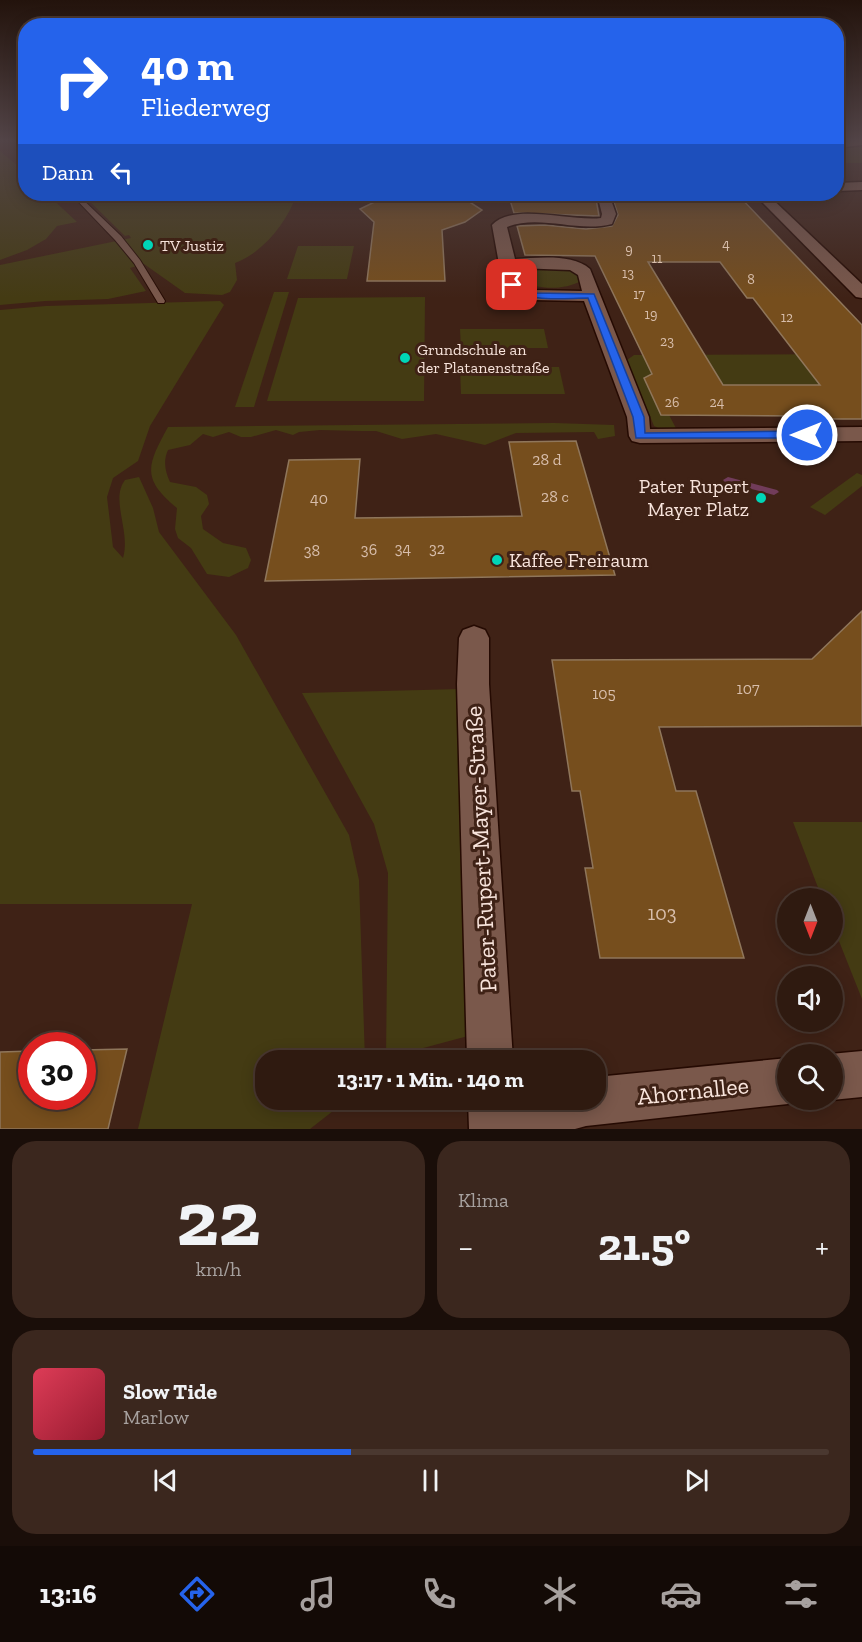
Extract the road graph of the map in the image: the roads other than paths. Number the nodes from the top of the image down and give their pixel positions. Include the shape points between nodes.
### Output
1 (81, 201) edge
2 (605, 201) edge
3 (767, 201) edge
4 (507, 264) junction
5 (862, 293) edge
6 (591, 296) junction
7 (161, 301) dead end
8 (862, 434) edge
9 (474, 638) dead end
10 (490, 1050) edge
11 (862, 1074) edge
12 (843, 1076) edge
13 (777, 1082) edge
14 (492, 1110) edge
15 (493, 1129) edge

1 - 7 lane via 118,238
2 - 4 street via 607,220 594,225 526,219 507,220 499,225
3 - 5 street
4 - 6 street via 512,285 519,291 533,295
4 - 6 street via 578,267 584,272
6 - 8 street via 638,417 640,436
9 - 10 street, Pater-Rupert-Mayer-Straße
11 - 12 street
13 - 15 street, Ahornallee via 586,1102
14 - 15 street

